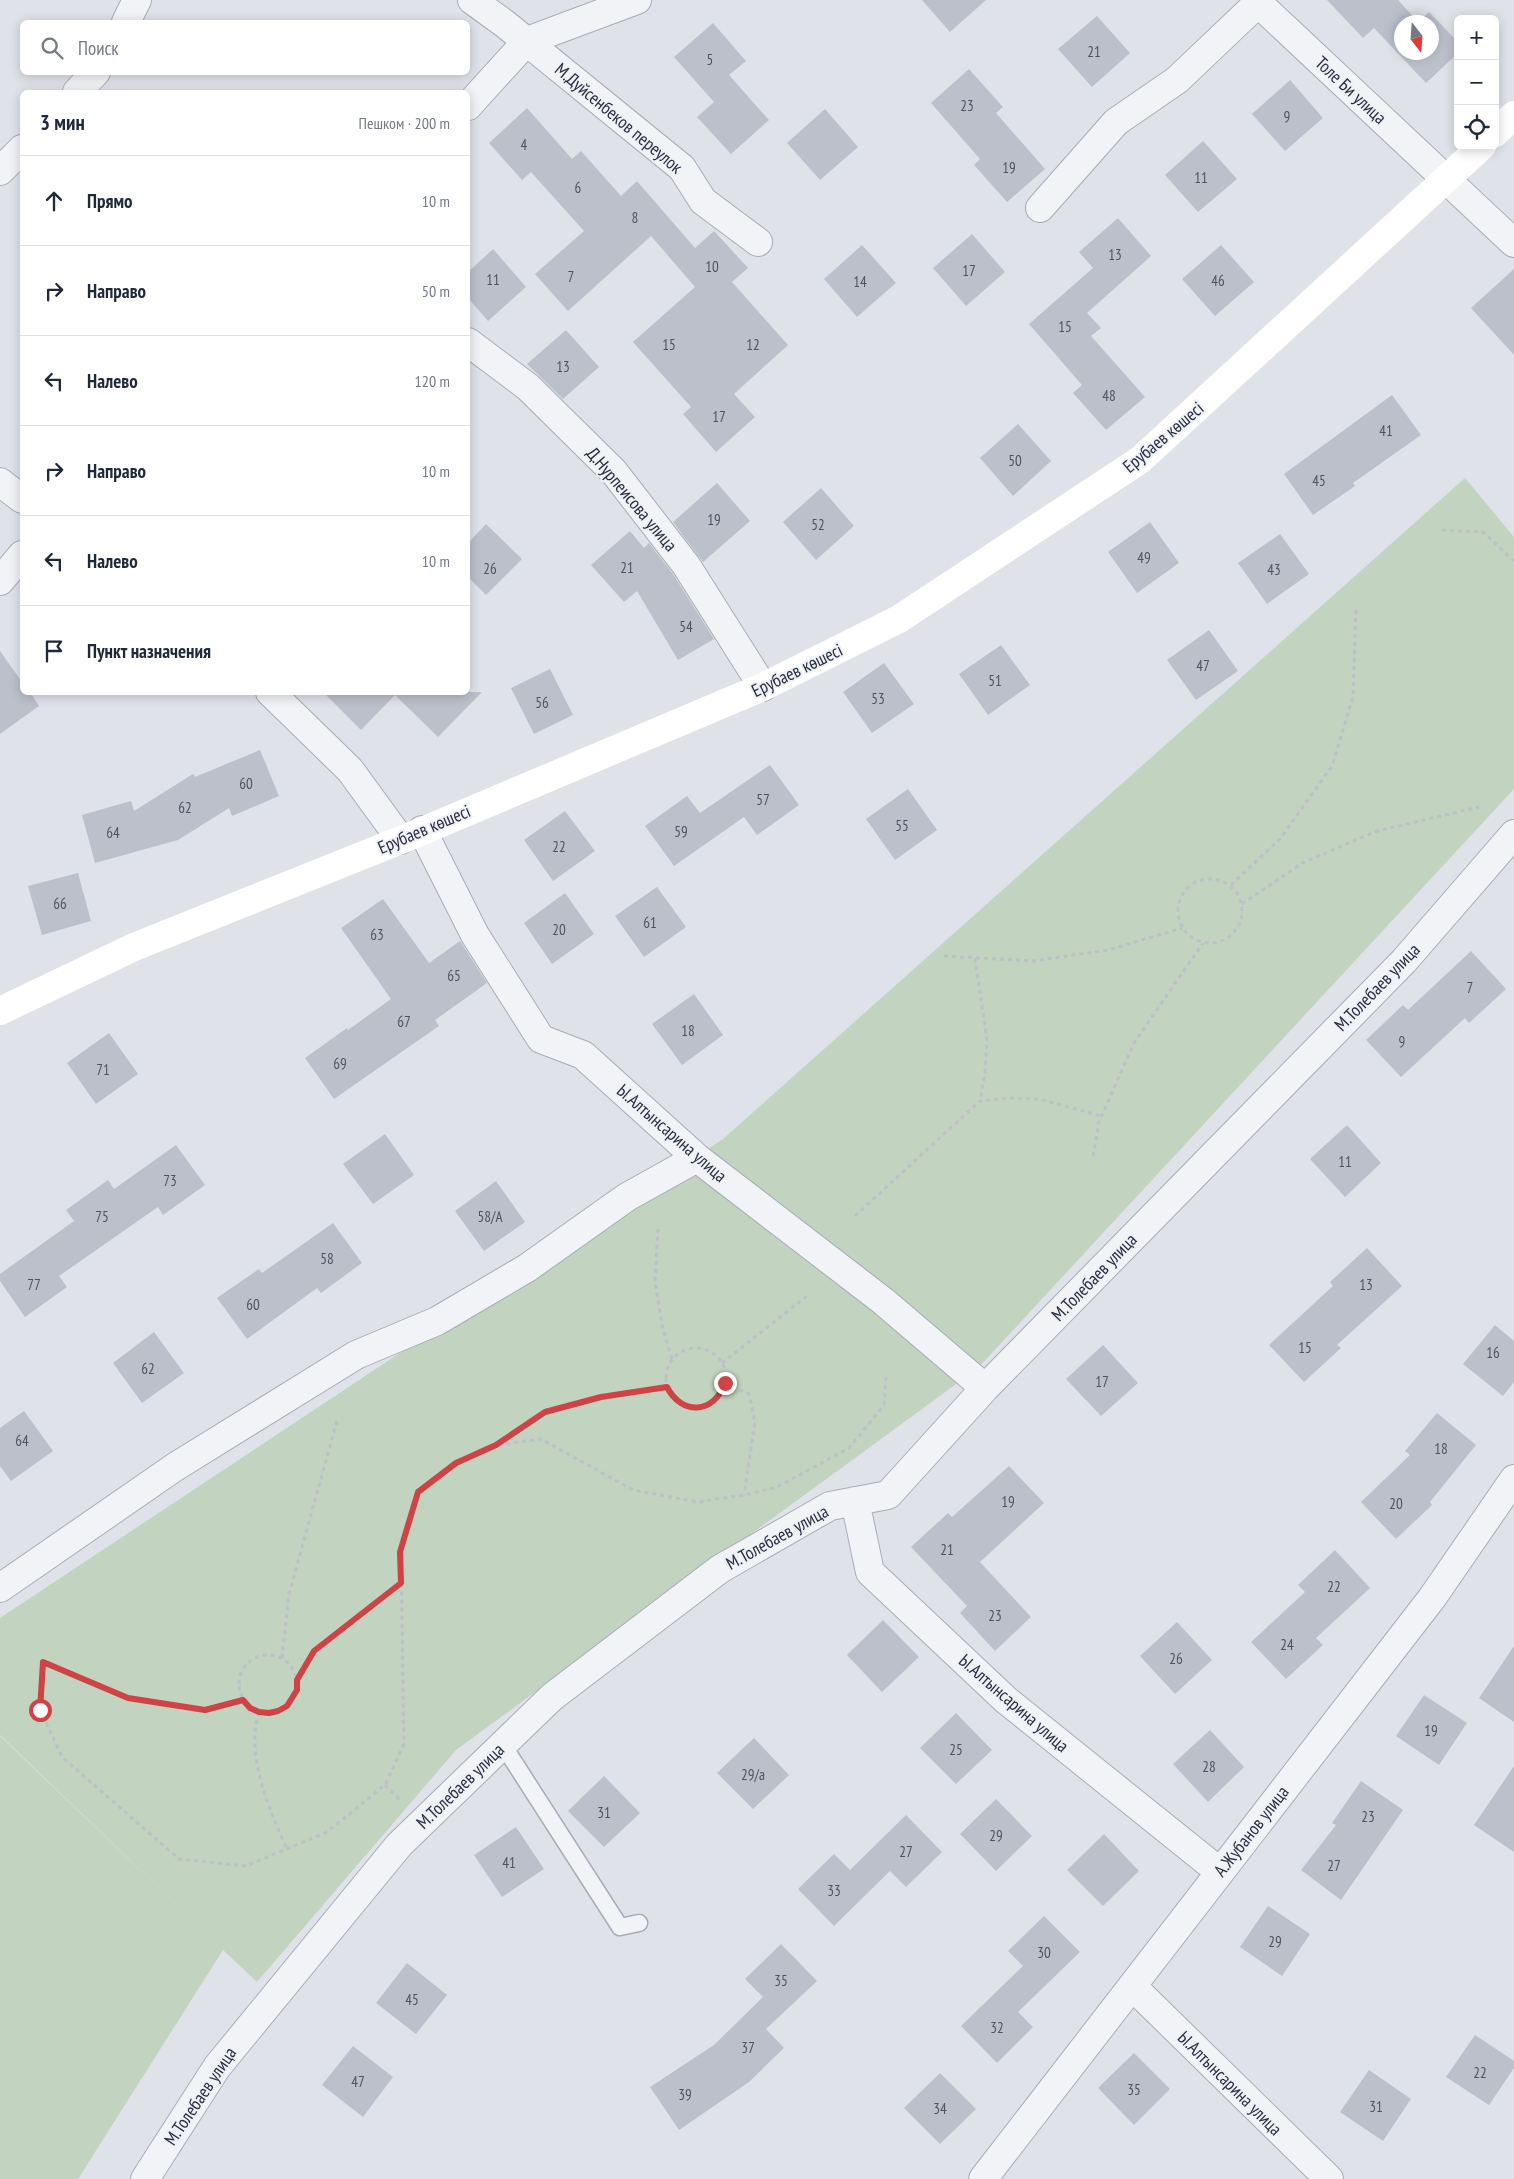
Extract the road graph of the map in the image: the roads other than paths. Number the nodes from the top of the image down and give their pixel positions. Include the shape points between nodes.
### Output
1 (137, 0) edge
2 (472, 0) edge
3 (637, 0) edge
4 (1257, 1) edge
5 (127, 20) edge
6 (527, 41) junction
7 (93, 75) edge
8 (79, 90) edge
9 (470, 104) edge
10 (1514, 115) edge
11 (1499, 129) edge
12 (1478, 150) edge
13 (20, 151) edge
14 (0, 171) edge
15 (1446, 181) junction
16 (1040, 208) dead end
17 (758, 242) dead end
18 (1514, 243) edge
19 (470, 344) edge
20 (0, 482) edge
21 (20, 497) edge
22 (20, 557) edge
23 (0, 581) edge
24 (763, 687) junction
25 (273, 695) edge
26 (1514, 834) edge
27 (412, 835) junction
28 (0, 1011) edge
29 (697, 1158) junction
30 (985, 1388) junction
31 (1514, 1479) edge
32 (855, 1501) junction
33 (0, 1588) edge
34 (503, 1745) junction
35 (1220, 1872) junction
36 (639, 1923) dead end
37 (1132, 1986) junction
38 (145, 2179) edge
39 (983, 2179) edge
40 (1329, 2179) edge

1 - 5 street
2 - 6 street, М.Дуйсенбеков переулок
3 - 6 street
4 - 15 street, Толе Би улица
4 - 16 street via 1177,80 1116,122
6 - 9 street
6 - 17 street, М.Дуйсенбеков переулок via 682,168 703,201
7 - 8 street
10 - 11 main road
12 - 15 main road, Ерубаев көшесі
13 - 14 street
15 - 18 street
15 - 24 main road, Ерубаев көшесі via 1140,460 899,619
19 - 24 street, Д.Нурпеисова улица via 528,387 614,472 686,565
20 - 21 street
22 - 23 street
24 - 27 main road, Ерубаев көшесі
25 - 27 street, Ы.Алтынсарина улица
26 - 30 street, М.Толебаев улица via 1404,961
27 - 28 main road, Ерубаев көшесі via 134,947
27 - 29 street, Ы.Алтынсарина улица via 541,1038 583,1055
29 - 30 street, Ы.Алтынсарина улица via 883,1301
29 - 33 street via 626,1197 527,1268 470,1302 437,1321 356,1356 191,1457
30 - 32 street, М.Толебаев улица via 888,1494
31 - 35 street, А.Жубанов улица via 1432,1598
32 - 34 street, М.Толебаев улица via 830,1506 720,1569 552,1697
32 - 35 street, Ы.Алтынсарина улица via 870,1572 1006,1700
34 - 36 lane via 620,1927
34 - 38 street, М.Толебаев улица via 399,1845 217,2067
35 - 37 street, А.Жубанов улица
37 - 39 street, А.Жубанов улица
37 - 40 street, Ы.Алтынсарина улица

